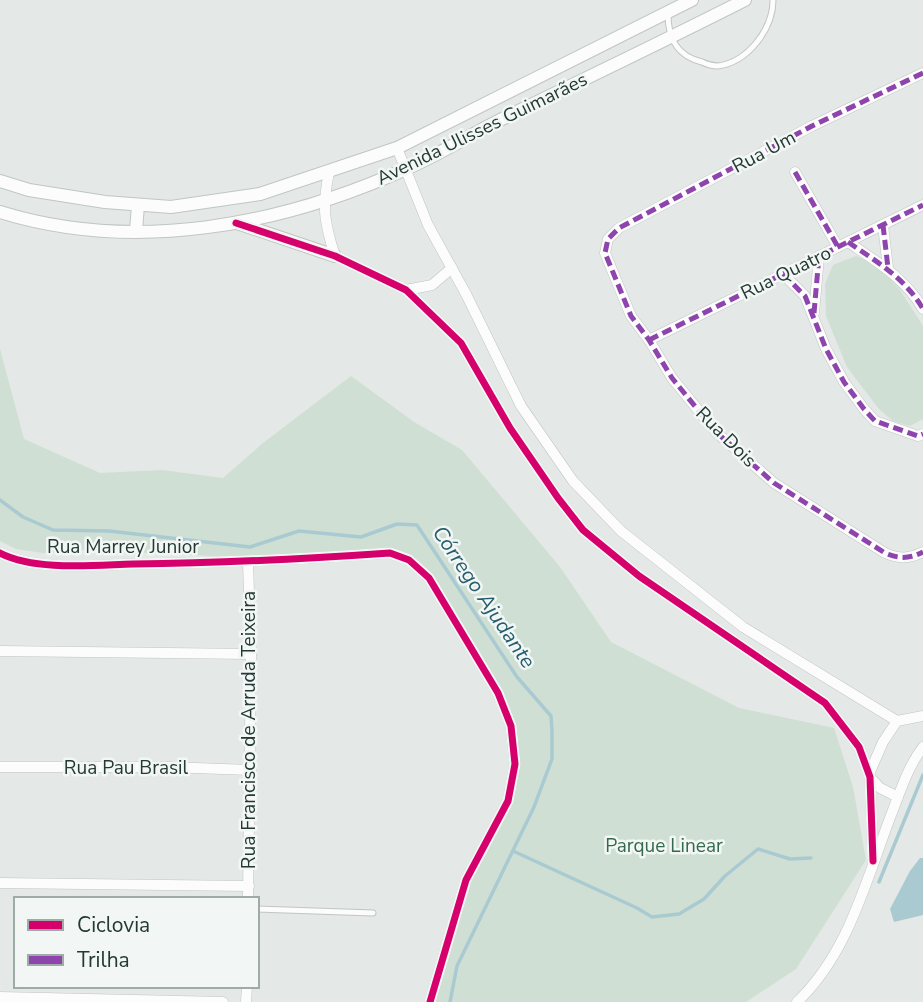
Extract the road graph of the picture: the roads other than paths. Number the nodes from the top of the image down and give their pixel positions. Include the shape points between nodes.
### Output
1 (692, 0) edge
2 (745, 0) edge
3 (773, 0) edge
4 (668, 13) junction
5 (670, 38) junction
6 (923, 73) edge
7 (397, 148) junction
8 (407, 169) junction
9 (329, 172) junction
10 (795, 172) dead end
11 (0, 181) edge
12 (323, 202) junction
13 (138, 205) junction
14 (923, 205) edge
15 (0, 212) edge
16 (236, 223) junction
17 (883, 225) junction
18 (136, 231) junction
19 (608, 239) joint
20 (843, 244) junction
21 (335, 256) junction
22 (819, 256) junction
23 (452, 268) junction
24 (888, 268) junction
25 (783, 274) junction
26 (406, 290) junction
27 (923, 309) edge
28 (814, 317) junction
29 (649, 340) junction
30 (923, 434) edge
31 (0, 552) edge
32 (923, 552) edge
33 (248, 562) junction
34 (0, 651) edge
35 (251, 653) junction
36 (923, 716) edge
37 (897, 721) junction
38 (923, 747) edge
39 (0, 767) edge
40 (251, 770) junction
41 (869, 776) junction
42 (898, 797) junction
43 (873, 861) junction
44 (0, 883) edge
45 (249, 886) junction
46 (248, 897) edge
47 (259, 909) edge
48 (373, 913) dead end
49 (0, 997) edge
50 (223, 1002) edge
51 (430, 1002) edge
52 (797, 1002) edge

1 - 4 street, Avenida Ulisses Guimarães
2 - 5 street, Avenida Ulisses Guimarães
3 - 5 lane via 773,14 764,34 737,59 716,66 693,60
4 - 5 lane
4 - 7 street, Avenida Ulisses Guimarães
5 - 8 street, Avenida Ulisses Guimarães
6 - 19 street, Rua Um via 812,126 619,228
7 - 8 street
7 - 9 street, Avenida Ulisses Guimarães
8 - 12 street, Avenida Ulisses Guimarães
8 - 23 street via 428,225
9 - 12 street
9 - 13 street, Avenida Ulisses Guimarães via 260,194 171,207
10 - 20 street
11 - 13 street, Avenida Ulisses Guimarães via 29,190
12 - 16 street, Avenida Ulisses Guimarães
12 - 21 street
13 - 18 street
14 - 17 street, Rua Quatro
15 - 18 street, Avenida Ulisses Guimarães via 86,229
16 - 18 street, Avenida Ulisses Guimarães
16 - 21 street
17 - 20 street, Rua Quatro
17 - 24 street
19 - 29 street, Rua Dois via 605,253 631,316
20 - 22 street, Rua Quatro
20 - 24 street
21 - 26 street
22 - 25 street, Rua Quatro
22 - 28 street
23 - 26 street via 432,285
23 - 37 street via 521,406 573,481 621,531 743,626
24 - 27 street
25 - 28 street via 805,296
25 - 29 street, Rua Quatro
26 - 41 street via 461,344 510,428 583,530 639,576 825,703 859,747
28 - 30 street via 844,382 875,421
29 - 32 street, Rua Dois via 672,378 716,432 774,483 895,557
31 - 33 street, Rua Marrey Junior via 31,562 72,565
33 - 35 street, Rua Francisco de Arruda Teixeira
33 - 51 street, Rua Marrey Junior via 390,553 409,560 429,578 498,693 511,726 515,764 508,801 466,880
34 - 35 street
35 - 40 street, Rua Francisco de Arruda Teixeira
36 - 37 street
37 - 41 street
38 - 42 street
39 - 40 street, Rua Pau Brasil
40 - 45 street, Rua Francisco de Arruda Teixeira
41 - 42 street
41 - 43 street
42 - 43 street
43 - 52 street via 840,944 822,976
44 - 45 street
45 - 46 street, Rua Francisco de Arruda Teixeira
47 - 48 lane
49 - 50 street

